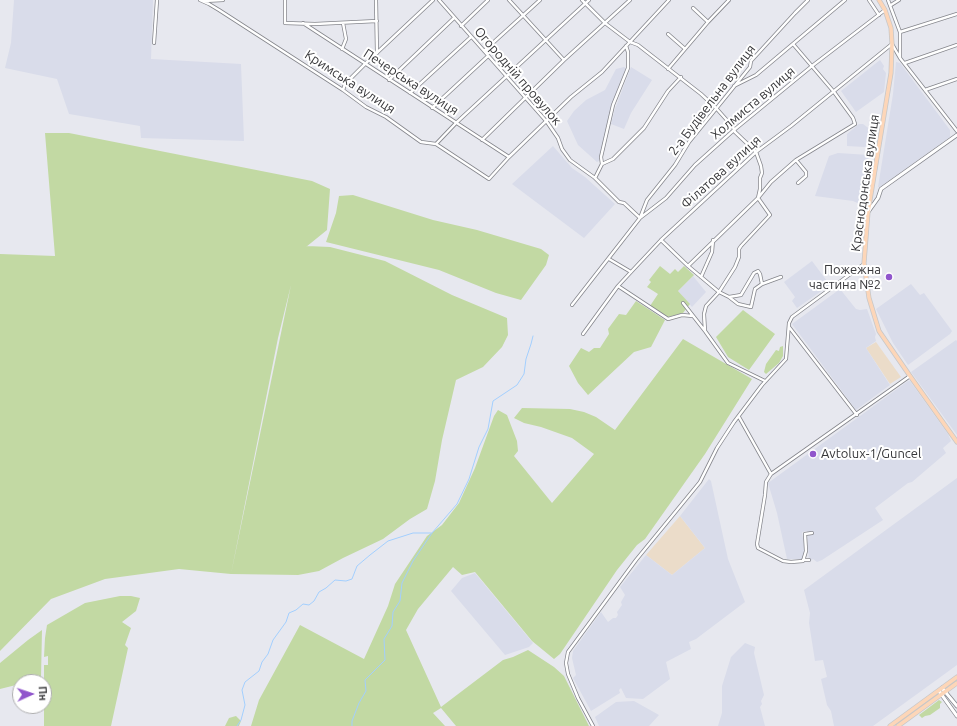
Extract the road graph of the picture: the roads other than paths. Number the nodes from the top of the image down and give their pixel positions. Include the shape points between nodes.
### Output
1 (157, 0) edge
2 (223, 0) edge
3 (286, 0) edge
4 (376, 0) edge
5 (433, 0) edge
6 (438, 0) edge
7 (488, 0) edge
8 (509, 0) edge
9 (540, 0) edge
10 (582, 0) edge
11 (589, 0) edge
12 (630, 0) edge
13 (669, 0) edge
14 (729, 0) edge
15 (808, 0) edge
16 (845, 0) edge
17 (869, 0) edge
18 (879, 0) edge
19 (888, 0) edge
20 (899, 0) edge
21 (201, 1) edge
22 (585, 3) junction
23 (891, 5) junction
24 (693, 8) dead end
25 (885, 10) junction
26 (957, 14) edge
27 (523, 15) junction
28 (879, 15) junction
29 (454, 18) junction
30 (377, 21) junction
31 (708, 22) junction
32 (303, 23) junction
33 (343, 23) junction
34 (605, 23) junction
35 (461, 26) junction
36 (900, 32) junction
37 (668, 34) dead end
38 (471, 37) junction
39 (546, 40) junction
40 (630, 42) junction
41 (154, 43) dead end
42 (793, 44) junction
43 (892, 44) junction
44 (957, 45) edge
45 (626, 46) junction
46 (684, 48) junction
47 (342, 49) junction
48 (484, 51) junction
49 (377, 53) junction
50 (488, 56) junction
51 (900, 58) junction
52 (564, 60) junction
53 (365, 64) junction
54 (905, 64) junction
55 (812, 66) junction
56 (668, 69) junction
57 (507, 76) junction
58 (681, 77) junction
59 (957, 79) edge
60 (389, 80) junction
61 (734, 86) junction
62 (343, 90) junction
63 (925, 90) junction
64 (834, 92) junction
65 (410, 93) junction
66 (526, 98) junction
67 (432, 108) junction
68 (716, 108) junction
69 (547, 122) junction
70 (456, 123) junction
71 (734, 130) junction
72 (957, 130) edge
73 (957, 135) edge
74 (482, 140) junction
75 (436, 144) junction
76 (756, 152) junction
77 (509, 157) junction
78 (796, 160) junction
79 (602, 164) junction
80 (595, 178) junction
81 (798, 184) dead end
82 (758, 198) junction
83 (868, 212) junction
84 (640, 218) junction
85 (661, 240) junction
86 (713, 240) junction
87 (608, 259) junction
88 (864, 263) junction
89 (688, 266) junction
90 (631, 272) junction
91 (701, 277) junction
92 (781, 277) dead end
93 (762, 284) junction
94 (618, 286) junction
95 (719, 292) junction
96 (729, 297) junction
97 (683, 303) dead end
98 (572, 305) dead end
99 (694, 316) junction
100 (789, 327) junction
101 (705, 331) junction
102 (583, 334) dead end
103 (910, 376) junction
104 (765, 381) junction
105 (857, 415) junction
106 (738, 417) junction
107 (957, 442) edge
108 (771, 474) junction
109 (812, 533) dead end
110 (809, 560) dead end
111 (803, 561) junction
112 (957, 677) edge
113 (957, 683) edge
114 (942, 691) junction
115 (957, 706) edge
116 (957, 716) edge
117 (593, 726) edge
118 (890, 726) edge
119 (898, 726) edge

1 - 41 street
2 - 21 street
3 - 32 street via 285,23
4 - 30 street
5 - 49 street
6 - 29 street, Огородній провулок
7 - 35 street
8 - 27 street
9 - 27 street
10 - 22 street
11 - 22 street
12 - 34 street
13 - 40 street
14 - 31 street
15 - 61 street, 2-а Будівельна вулиця via 751,61
16 - 42 street
17 - 28 street
18 - 25 main road, Краснодонська вулиця
19 - 23 street
20 - 23 street
21 - 62 street, Кримська вулиця
22 - 34 street
22 - 39 street
23 - 36 street
24 - 31 street
25 - 28 street, Холмиста вулиця
25 - 43 main road, Краснодонська вулиця via 891,28
26 - 36 street
27 - 39 street
27 - 48 street
28 - 55 street, Холмиста вулиця
29 - 35 street, Огородній провулок
29 - 60 street
30 - 33 street
30 - 49 street
31 - 46 street
32 - 33 street
32 - 47 street, Печерська вулиця
33 - 47 street via 346,39
34 - 40 street
34 - 52 street
35 - 38 street, Огородній провулок
36 - 51 street
37 - 46 street
38 - 48 street, Огородній провулок
38 - 65 street
39 - 52 street
39 - 57 street
40 - 45 street
40 - 56 street via 638,45
42 - 55 street
42 - 61 street via 756,75
43 - 51 street
43 - 64 street, Філатова вулиця
43 - 83 main road, Краснодонська вулиця via 891,73
44 - 54 street
45 - 69 street via 602,72 571,97
45 - 79 street via 628,68 613,105 601,157
46 - 56 street
47 - 53 street, Печерська вулиця
48 - 50 street, Огородній провулок
49 - 53 street
50 - 57 street, Огородній провулок
50 - 67 street
51 - 54 street
52 - 66 street
53 - 60 street, Печерська вулиця
53 - 62 street
54 - 63 street
55 - 64 street
55 - 71 street, Холмиста вулиця
56 - 58 street
57 - 66 street, Огородній провулок
57 - 70 street
58 - 68 street
58 - 79 street via 668,91 644,128 613,159
59 - 63 street
60 - 65 street, Печерська вулиця
61 - 68 street, 2-а Будівельна вулиця
62 - 75 street, Кримська вулиця via 421,142
63 - 72 street
64 - 76 street, Філатова вулиця
64 - 78 street via 855,124
65 - 67 street, Печерська вулиця
66 - 69 street, Огородній провулок
66 - 74 street
67 - 70 street, Печерська вулиця
68 - 71 street
68 - 84 street, 2-а Будівельна вулиця via 648,200
69 - 77 street
69 - 80 street, Огородній провулок via 570,160
70 - 74 street, Печерська вулиця
70 - 75 street
71 - 76 street
71 - 84 street, Холмиста вулиця via 695,166 666,198
73 - 83 street via 881,189
74 - 77 street, Печерська вулиця
75 - 77 street, Кримська вулиця via 490,179
76 - 82 street via 762,166
76 - 85 street, Філатова вулиця
78 - 81 street via 806,172 806,176
78 - 82 street via 771,182
79 - 80 street
80 - 84 street, Огородній провулок
82 - 86 street
82 - 95 street via 770,215 740,246 735,267
83 - 88 main road, Краснодонська вулиця
84 - 87 street
85 - 89 street
85 - 90 street, Філатова вулиця
86 - 89 street
86 - 91 street via 712,252
87 - 90 street
87 - 98 street
88 - 100 street via 792,317
88 - 103 main road, Краснодонська вулиця via 869,298 879,332
89 - 91 street
90 - 94 street, Філатова вулиця
91 - 95 street
92 - 93 street
93 - 96 street via 755,288 751,307 738,304
93 - 96 street via 758,271 754,273 741,295
94 - 99 street via 668,319 682,315
94 - 102 street, Філатова вулиця
95 - 96 street
95 - 101 street via 706,306
97 - 99 street
99 - 101 street
100 - 104 street via 788,355
100 - 105 street
101 - 104 street via 728,363
103 - 105 street
103 - 107 main road, Краснодонська вулиця
104 - 106 street
105 - 108 street
106 - 108 street
106 - 117 street via 717,448 700,482 636,560 568,652 568,674
108 - 111 street via 766,482 758,548 783,561
109 - 111 street via 805,534 806,551
110 - 111 street
112 - 114 main road
113 - 114 main road
114 - 115 street
114 - 116 street
114 - 118 main road
114 - 119 main road

